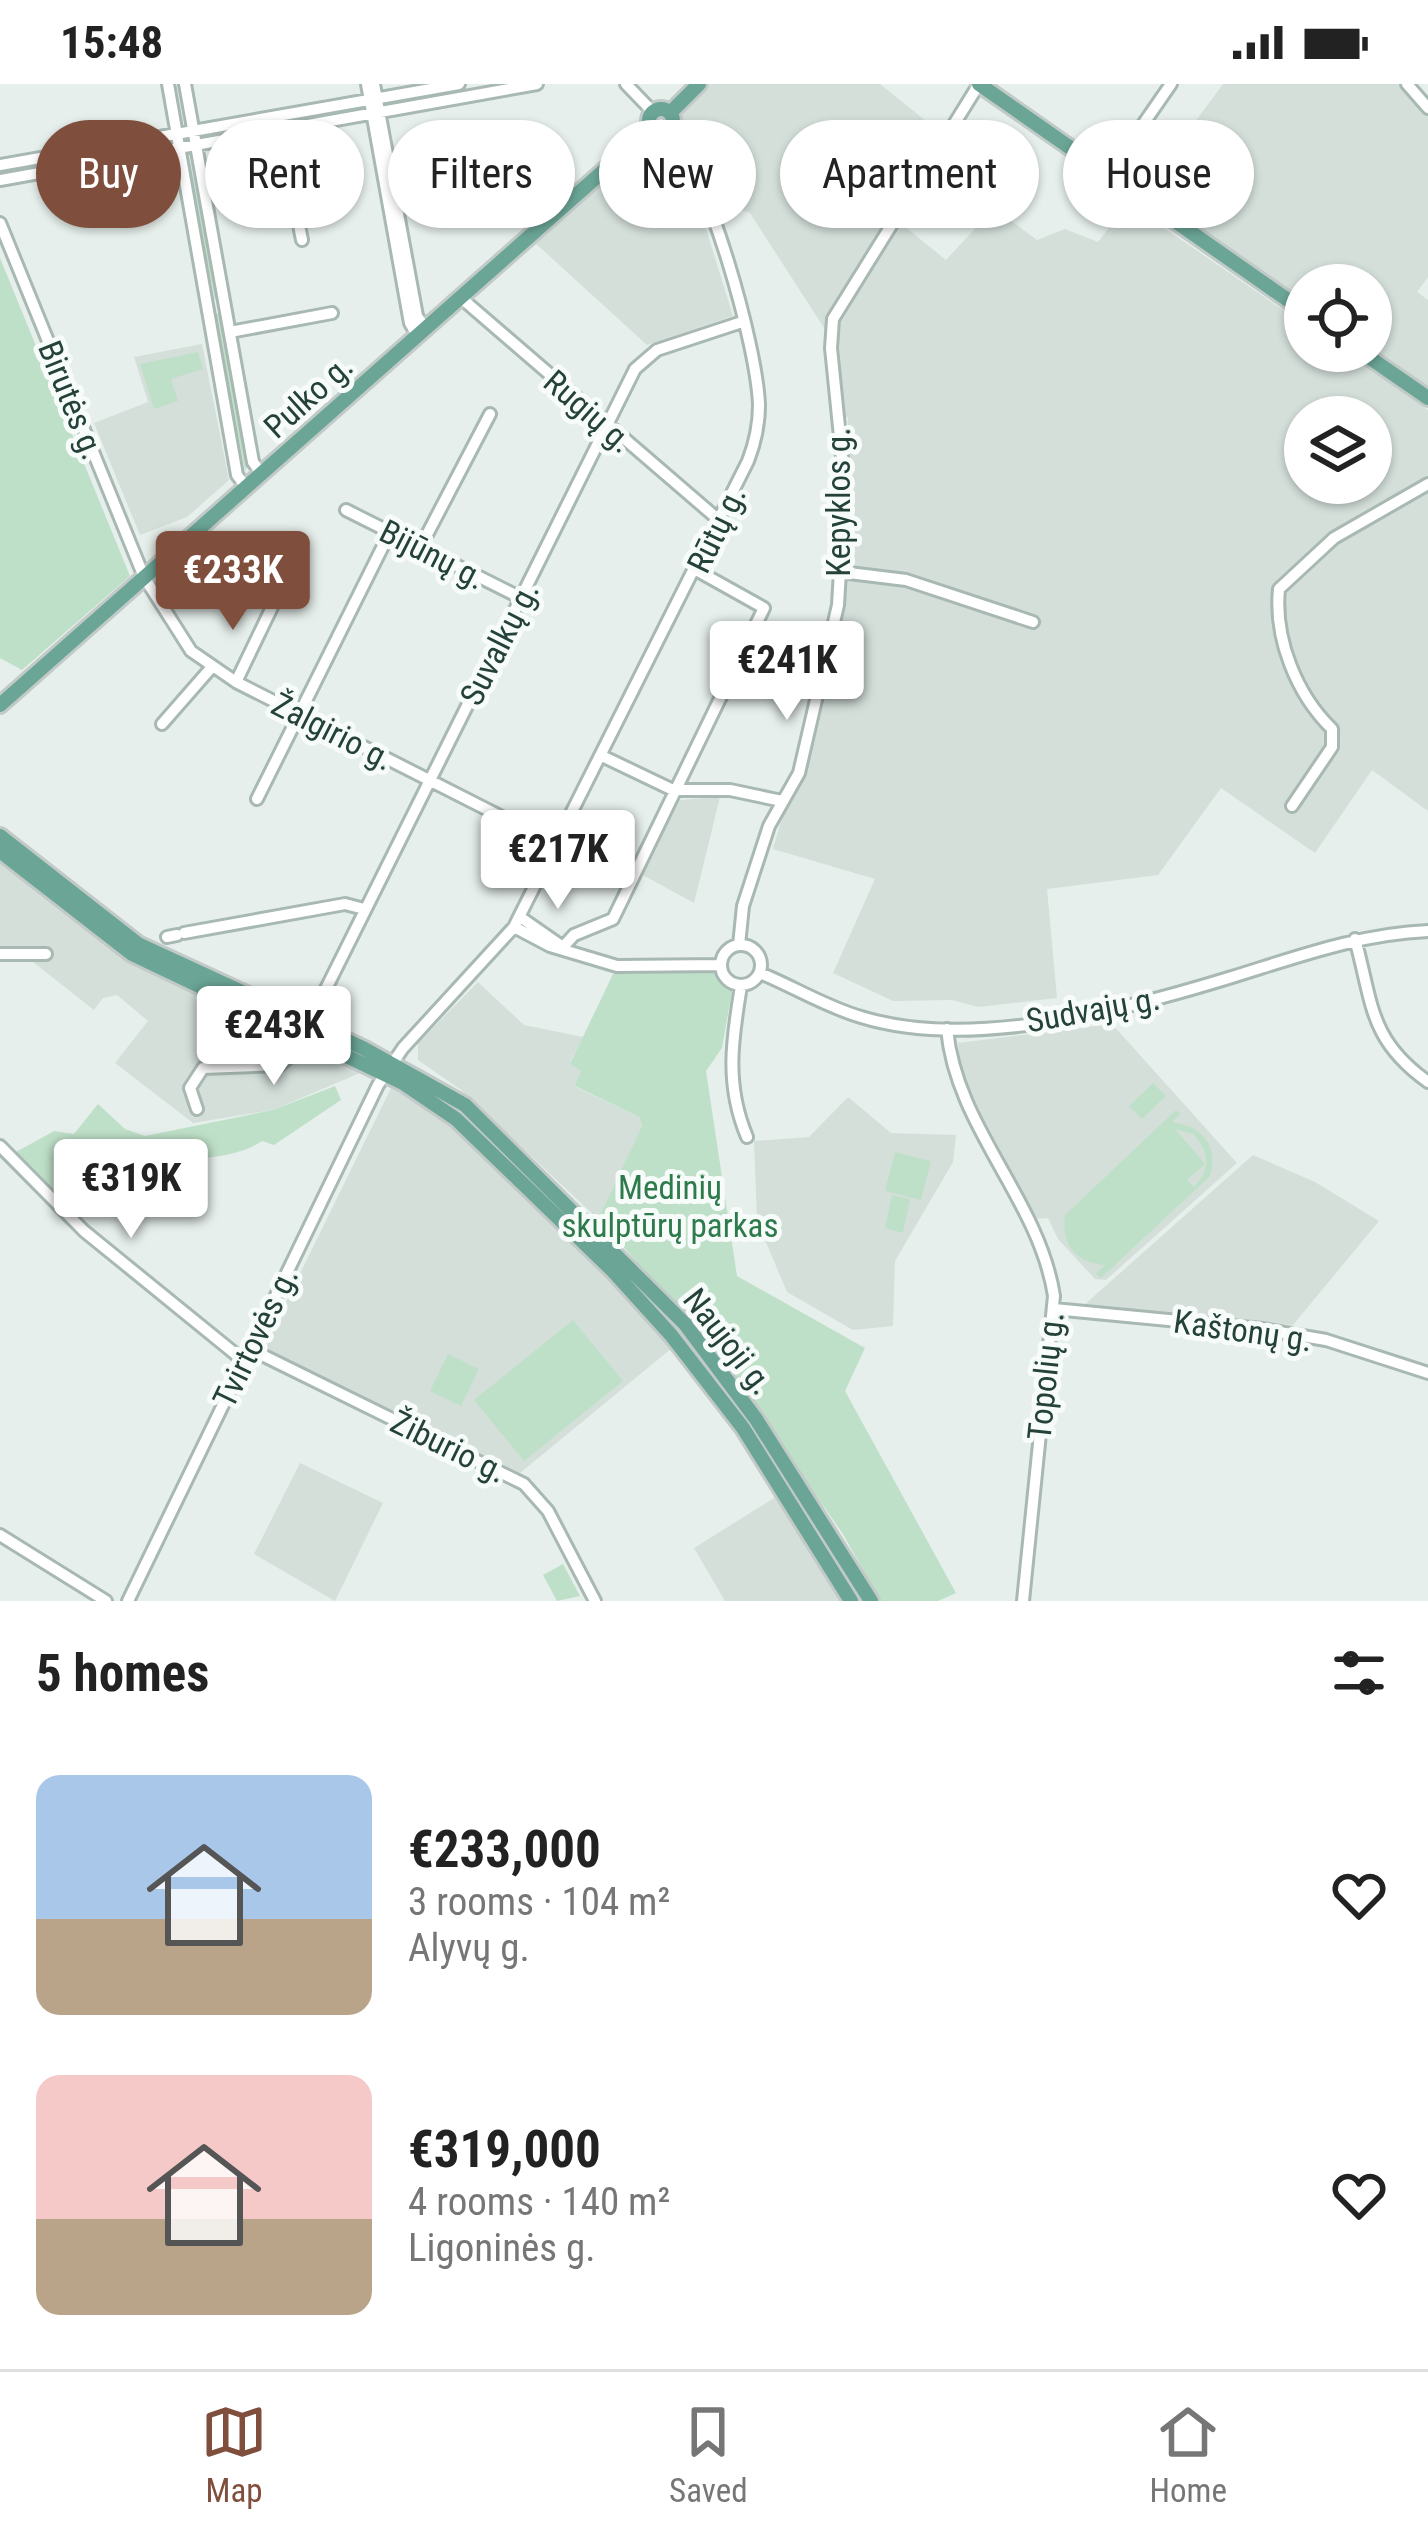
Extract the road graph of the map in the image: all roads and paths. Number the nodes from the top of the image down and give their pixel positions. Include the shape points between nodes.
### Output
1 (168, 84) edge
2 (185, 84) edge
3 (370, 84) edge
4 (459, 84) edge
5 (537, 84) edge
6 (626, 84) edge
7 (699, 84) edge
8 (979, 84) edge
9 (1406, 84) edge
10 (1163, 87) edge
11 (373, 100) junction
12 (1428, 108) edge
13 (376, 114) junction
14 (174, 120) edge
15 (340, 120) edge
16 (652, 120) edge
17 (671, 120) edge
18 (1142, 120) edge
19 (205, 137) edge
20 (195, 138) junction
21 (181, 140) edge
22 (1063, 143) edge
23 (181, 158) edge
24 (36, 160) edge
25 (0, 165) edge
26 (599, 169) edge
27 (36, 172) edge
28 (0, 180) edge
29 (0, 224) edge
30 (300, 228) edge
31 (713, 228) edge
32 (1184, 228) edge
33 (302, 240) dead end
34 (460, 296) junction
35 (1284, 297) edge
36 (225, 305) junction
37 (208, 308) junction
38 (332, 313) dead end
39 (742, 322) junction
40 (421, 331) junction
41 (230, 332) junction
42 (1390, 372) edge
43 (1428, 398) edge
44 (490, 414) dead end
45 (608, 428) junction
46 (261, 473) junction
47 (1428, 484) edge
48 (246, 487) junction
49 (346, 509) dead end
50 (721, 521) junction
51 (390, 532) junction
52 (420, 548) junction
53 (696, 570) junction
54 (841, 572) junction
55 (144, 577) junction
56 (521, 598) junction
57 (273, 605) dead end
58 (1033, 622) dead end
59 (211, 668) junction
60 (236, 682) junction
61 (0, 705) edge
62 (301, 715) junction
63 (162, 724) dead end
64 (602, 756) junction
65 (430, 780) junction
66 (679, 791) junction
67 (257, 799) dead end
68 (782, 801) junction
69 (1292, 806) dead end
70 (0, 836) edge
71 (557, 845) junction
72 (0, 851) edge
73 (30, 868) junction
74 (364, 909) junction
75 (517, 922) junction
76 (1428, 931) edge
77 (176, 935) dead end
78 (1355, 939) junction
79 (739, 945) junction
80 (563, 947) junction
81 (0, 954) edge
82 (46, 954) dead end
83 (721, 964) junction
84 (760, 973) junction
85 (741, 986) junction
86 (306, 1028) junction
87 (947, 1029) junction
88 (387, 1068) junction
89 (1428, 1082) edge
90 (197, 1109) dead end
91 (747, 1137) dead end
92 (0, 1146) edge
93 (1054, 1310) junction
94 (685, 1324) junction
95 (671, 1335) junction
96 (247, 1355) junction
97 (1428, 1373) edge
98 (0, 1535) edge
99 (106, 1601) edge
100 (128, 1601) edge
101 (595, 1601) edge
102 (851, 1601) edge
103 (871, 1601) edge
104 (1023, 1601) edge

1 - 14 street
2 - 20 street
3 - 11 street
4 - 11 street
5 - 13 street
6 - 16 street
7 - 17 main road
8 - 22 main road
8 - 54 street, Kepyklos g. via 833,319 845,486
9 - 12 street
10 - 18 street
11 - 13 street
11 - 20 street
13 - 15 street
13 - 40 street via 410,322
19 - 20 street
20 - 21 street
20 - 36 street
23 - 37 street
24 - 25 street
26 - 34 main road, Pulko g.
27 - 28 street
29 - 55 street, Birutės g.
30 - 33 street
31 - 39 street, Rūtų g.
32 - 35 main road
34 - 40 main road, Pulko g.
34 - 45 street, Rugių g.
36 - 37 street
36 - 41 street
37 - 48 street
38 - 41 street
39 - 45 street, Suvalkų g. via 648,355
39 - 50 street, Rūtų g. via 758,420
40 - 46 main road, Pulko g.
41 - 46 street
42 - 43 main road
44 - 52 street
45 - 50 street, Rugių g.
45 - 56 street, Suvalkų g.
46 - 48 main road, Pulko g.
47 - 69 street via 1334,538 1279,589 1280,635 1332,729 1332,746
48 - 55 main road, Pulko g.
49 - 51 street, Bijūnų g.
50 - 53 street, Rūtų g.
51 - 52 street, Bijūnų g.
51 - 62 street
52 - 56 street, Bijūnų g.
53 - 64 street, Rūtų g.
53 - 66 street via 764,608
54 - 58 street via 906,580
54 - 68 street, Kepyklos g. via 799,773
55 - 59 street, Žalgirio g. via 180,637
55 - 61 main road, Pulko g.
56 - 65 street, Suvalkų g.
57 - 60 street
59 - 60 street, Žalgirio g.
59 - 63 street
60 - 62 street, Žalgirio g.
62 - 65 street, Žalgirio g.
62 - 67 street
64 - 66 street
64 - 71 street, Rūtų g.
65 - 71 street, Žalgirio g.
65 - 74 street, Suvalkų g.
66 - 68 street
66 - 80 street via 613,919
68 - 79 street, Kepyklos g. via 743,907
70 - 73 main road
71 - 75 street, Rūtų g.
72 - 73 main road
73 - 86 main road via 138,944
74 - 77 street via 345,904
74 - 86 street, Suvalkų g.
75 - 80 street
75 - 88 street, Rūtų g.
76 - 78 street, Sudvajų g.
78 - 87 street, Sudvajų g. via 1167,997
78 - 89 street via 1373,1021
79 - 83 street
79 - 84 street via 755,951
80 - 83 street via 632,968
81 - 82 street
83 - 85 street via 726,980
84 - 85 street
84 - 87 street, Sudvajų g. via 861,1017
85 - 91 street via 730,1052 732,1093
86 - 88 main road
86 - 90 street via 280,1065 203,1068 190,1088
87 - 93 street, Topolių g. via 964,1100 1045,1255
88 - 94 main road, Naujoji g. via 446,1092 486,1124
88 - 95 main road, Naujoji g. via 475,1136
88 - 96 street, Tvirtovės g.
92 - 96 street, Žiburio g. via 84,1231
93 - 97 street, Kaštonų g. via 1262,1329
93 - 104 street, Topolių g.
94 - 95 main road
94 - 103 main road, Naujoji g.
95 - 102 main road, Naujoji g. via 743,1429
96 - 100 street, Tvirtovės g.
96 - 101 street, Žiburio g. via 524,1484 548,1510
98 - 99 street

